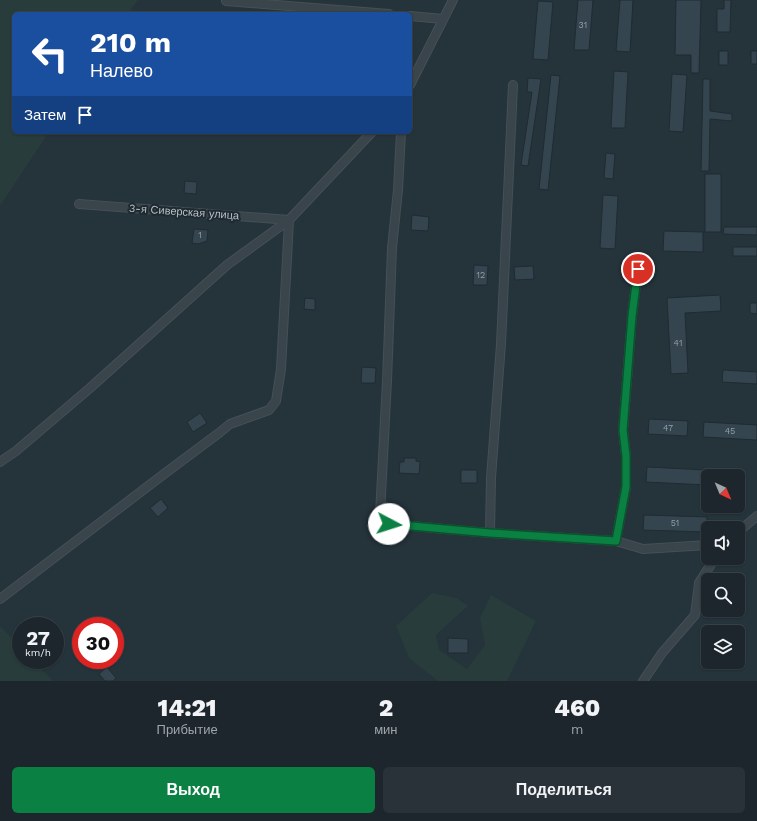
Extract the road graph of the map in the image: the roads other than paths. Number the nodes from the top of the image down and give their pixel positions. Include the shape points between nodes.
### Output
1 (226, 0) edge
2 (453, 0) edge
3 (366, 12) edge
4 (412, 16) edge
5 (443, 18) junction
6 (412, 81) edge
7 (512, 85) dead end
8 (370, 134) edge
9 (401, 134) edge
10 (79, 204) dead end
11 (289, 220) junction
12 (638, 269) dead end
13 (0, 462) edge
14 (757, 516) edge
15 (745, 526) edge
16 (490, 533) junction
17 (616, 541) junction
18 (701, 545) edge
19 (711, 565) edge
20 (0, 599) edge
21 (643, 681) edge

1 - 3 street
2 - 5 street
4 - 5 street
5 - 6 street
7 - 16 street
8 - 11 street
9 - 16 street via 392,248 380,514 382,523
10 - 11 street, 3-я Сиверская улица
11 - 13 street via 227,265 90,388
11 - 20 street via 281,369 276,401 269,410 230,424
12 - 17 street via 623,430 626,487
14 - 15 street
16 - 17 street
17 - 18 street via 643,549
19 - 21 street via 699,583 695,615 662,653

